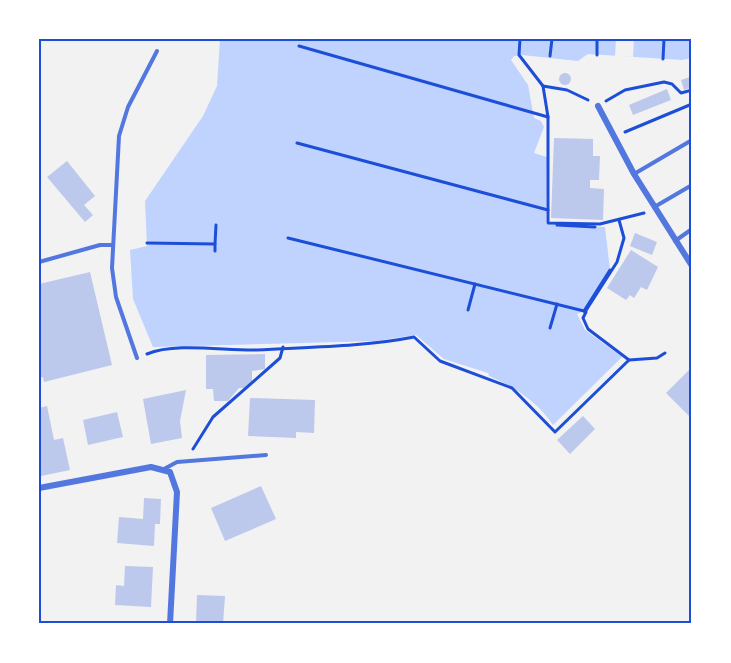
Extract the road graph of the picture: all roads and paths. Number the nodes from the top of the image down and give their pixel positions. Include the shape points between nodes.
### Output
1 (520, 39) edge
2 (552, 39) edge
3 (597, 39) edge
4 (664, 39) edge
5 (299, 46) dead end
6 (157, 51) dead end
7 (597, 55) dead end
8 (550, 56) dead end
9 (663, 59) dead end
10 (543, 86) junction
11 (692, 90) edge
12 (692, 104) edge
13 (598, 106) junction
14 (548, 117) junction
15 (615, 138) junction
16 (692, 140) edge
17 (297, 143) dead end
18 (634, 174) junction
19 (692, 185) edge
20 (656, 206) junction
21 (547, 210) junction
22 (619, 220) junction
23 (216, 225) dead end
24 (546, 225) dead end
25 (595, 227) dead end
26 (692, 229) edge
27 (288, 238) dead end
28 (675, 241) junction
29 (147, 243) dead end
30 (215, 244) junction
31 (112, 245) junction
32 (215, 251) dead end
33 (39, 262) edge
34 (692, 266) edge
35 (610, 270) dead end
36 (475, 284) junction
37 (557, 304) junction
38 (468, 310) dead end
39 (585, 312) junction
40 (550, 328) dead end
41 (283, 347) junction
42 (665, 353) dead end
43 (137, 358) joint
44 (629, 360) junction
45 (193, 450) dead end
46 (266, 455) dead end
47 (167, 471) junction
48 (39, 488) edge
49 (170, 624) edge

1 - 10 path via 519,55
2 - 8 path
3 - 7 path
4 - 9 path
5 - 14 path
6 - 31 lane via 128,107 119,136
10 - 13 path via 567,90
10 - 14 path
11 - 13 path via 681,93 664,82 625,90
12 - 15 path
13 - 15 street
14 - 21 path
15 - 18 street
16 - 18 lane
17 - 21 path
18 - 20 street
19 - 20 lane
20 - 22 path
20 - 28 street
21 - 22 path via 548,223 600,224
22 - 39 path via 623,243 617,262
23 - 30 path
24 - 25 path
26 - 28 lane
27 - 36 path
28 - 34 street
29 - 30 path
30 - 32 path
31 - 33 lane via 100,244
31 - 43 lane via 116,297
35 - 39 path
36 - 37 path
36 - 38 path
37 - 39 path
37 - 40 path
39 - 44 path via 583,318 588,329
41 - 43 path via 173,350
41 - 44 path via 378,344 414,338 440,361 512,388 555,432
41 - 45 path via 280,358 213,417
42 - 44 path via 657,358
46 - 47 lane via 177,462
47 - 48 street via 151,467
47 - 49 street via 177,492

